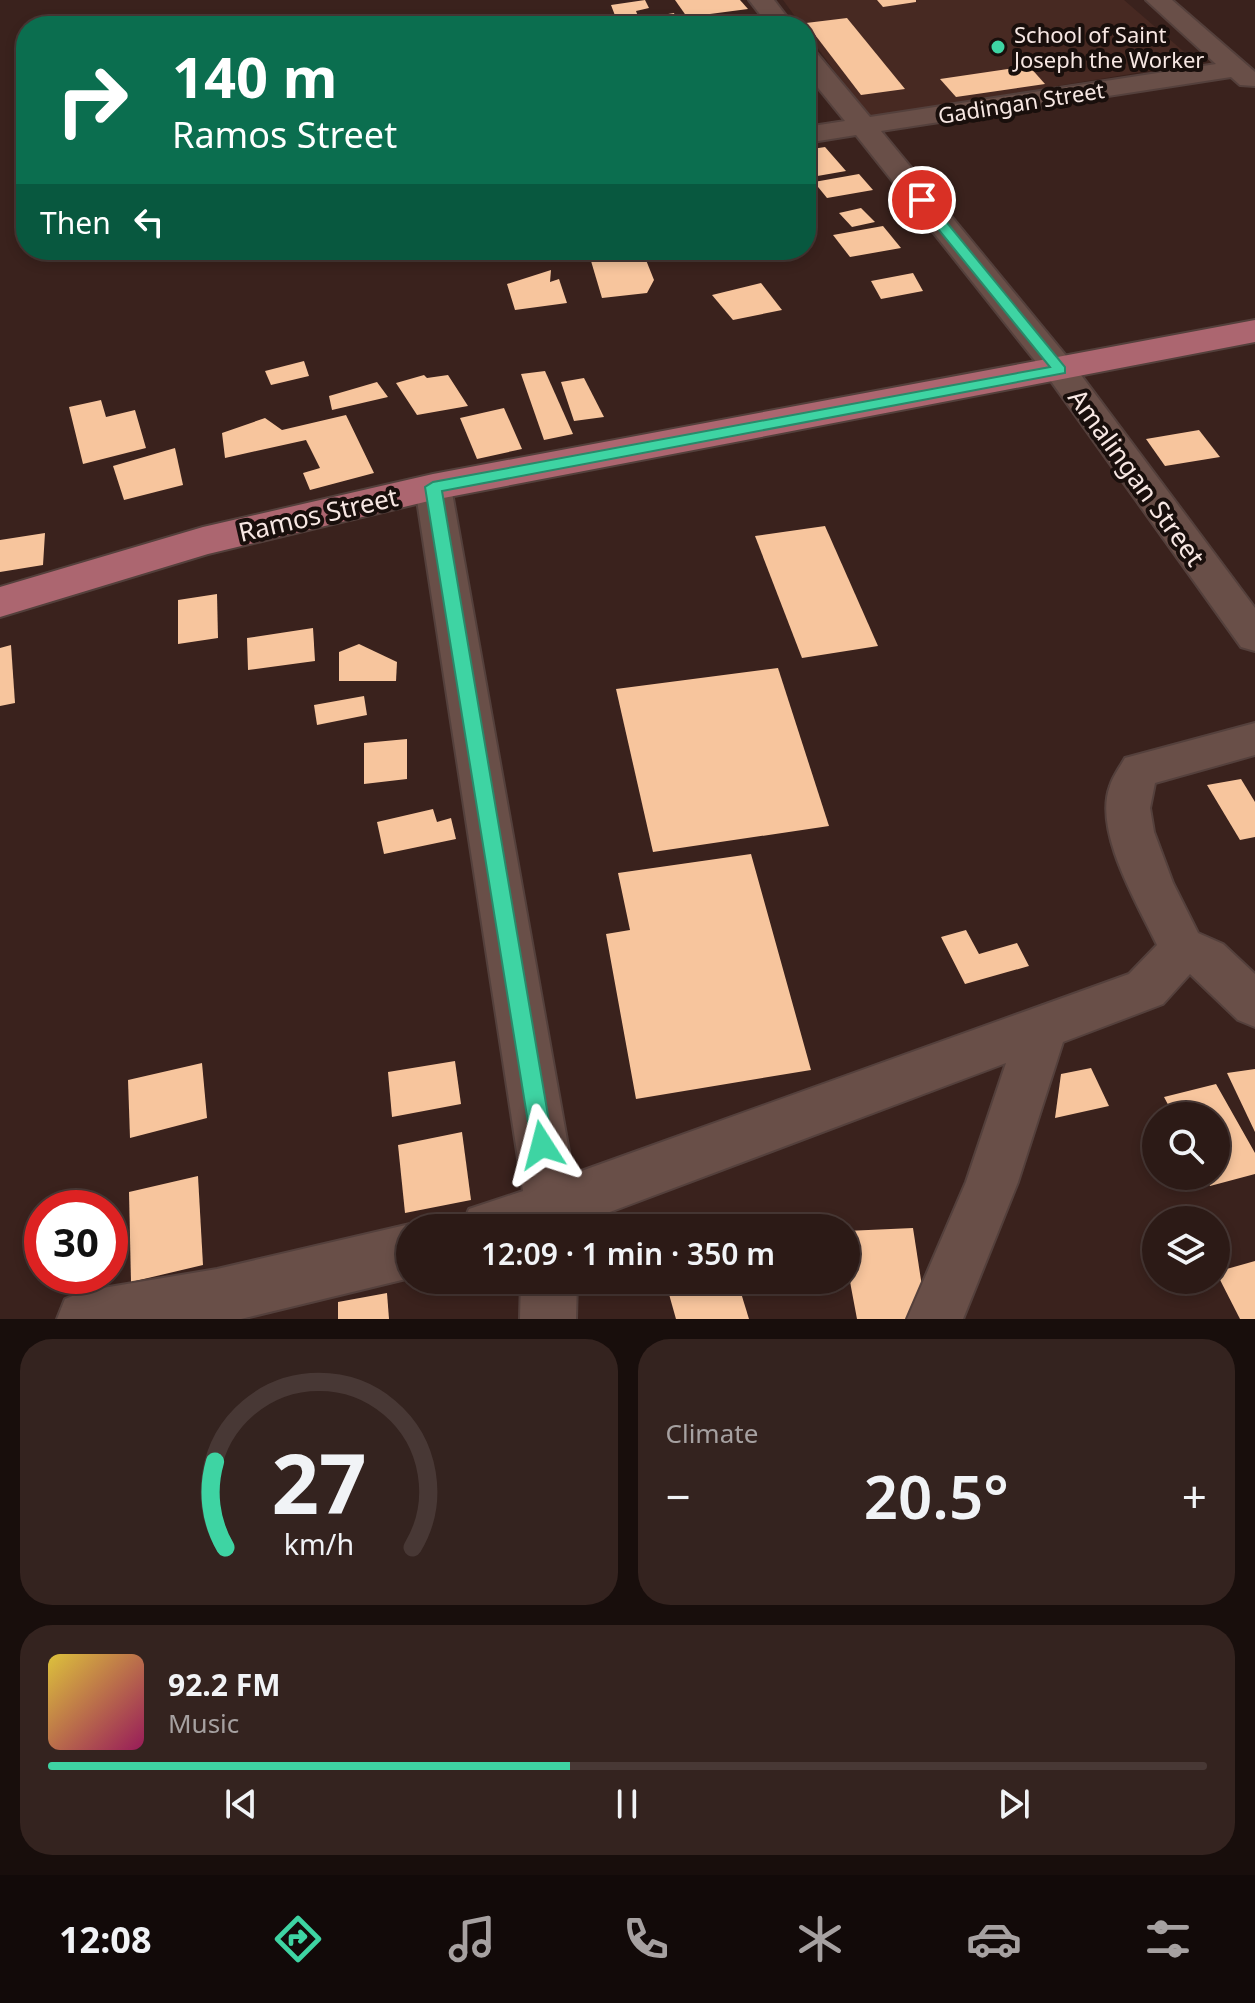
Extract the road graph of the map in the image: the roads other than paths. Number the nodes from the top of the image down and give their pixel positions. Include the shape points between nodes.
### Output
1 (761, 0) edge
2 (1158, 0) edge
3 (774, 16) edge
4 (816, 68) edge
5 (1246, 77) edge
6 (863, 127) junction
7 (816, 134) edge
8 (1255, 331) edge
9 (1060, 370) junction
10 (433, 487) junction
11 (0, 602) edge
12 (1255, 637) edge
13 (1255, 739) edge
14 (1181, 947) junction
15 (1255, 1005) edge
16 (1042, 1030) junction
17 (551, 1214) edge
18 (562, 1214) edge
19 (396, 1254) edge
20 (549, 1294) edge
21 (85, 1319) edge
22 (548, 1319) edge
23 (935, 1319) edge

1 - 3 street
2 - 5 street
4 - 6 street, Amalingan Street
5 - 6 street, Gadingan Street
6 - 7 street, Gadingan Street
6 - 9 street, Amalingan Street
8 - 9 main road, Ramos Street
9 - 10 main road, Ramos Street
9 - 12 street, Amalingan Street
10 - 11 main road, Ramos Street via 203,541
10 - 17 street
13 - 14 street via 1140,770 1130,780 1129,830
14 - 15 street via 1206,959
14 - 16 street via 1146,989
16 - 18 street
16 - 23 street via 992,1182
19 - 21 street via 217,1297
20 - 22 street

